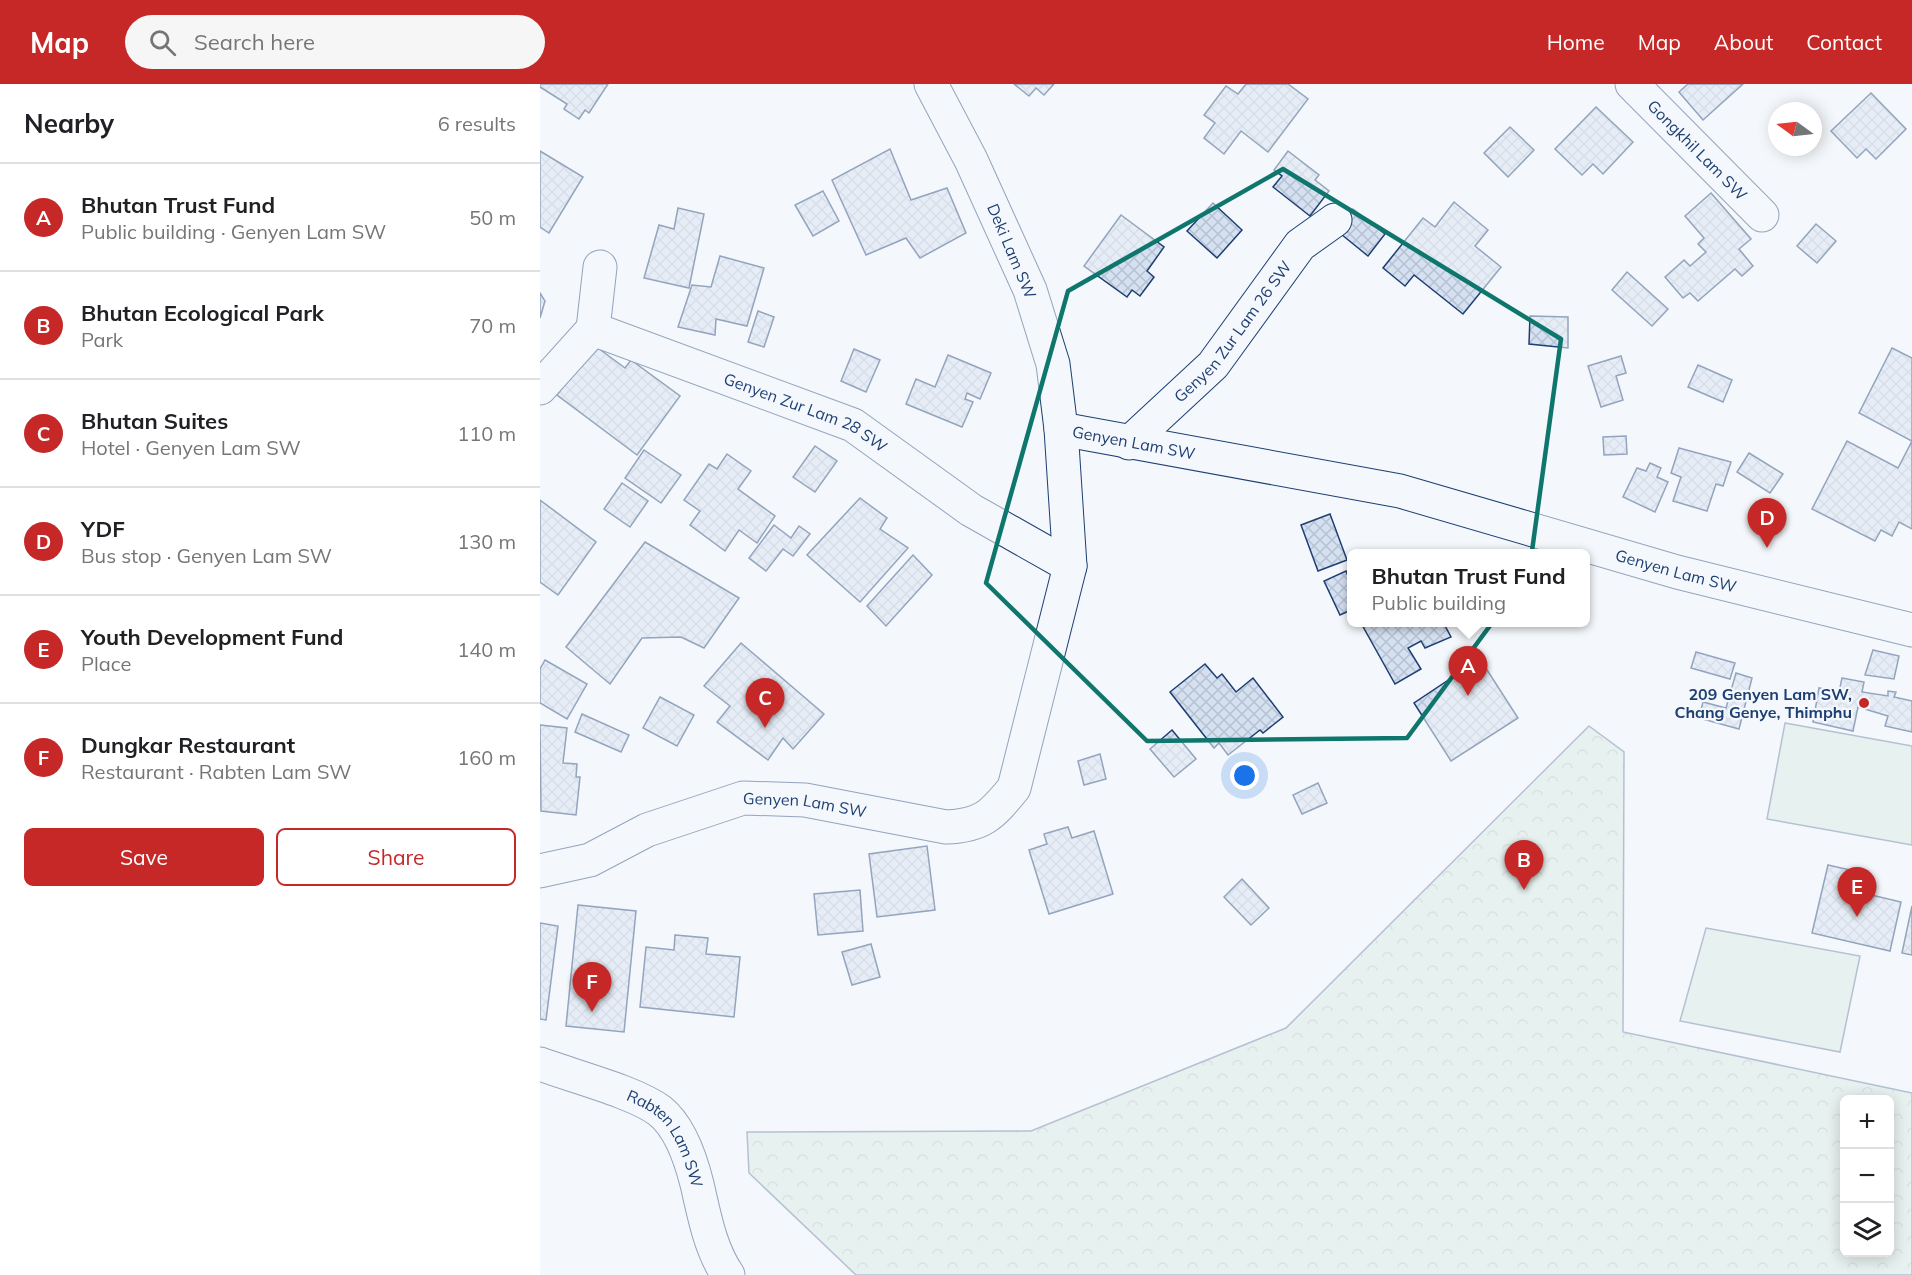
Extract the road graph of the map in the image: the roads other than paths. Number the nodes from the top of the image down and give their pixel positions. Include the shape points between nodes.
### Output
1 (931, 84) edge
2 (1632, 84) edge
3 (1762, 215) dead end
4 (1335, 220) dead end
5 (600, 267) dead end
6 (593, 329) junction
7 (540, 388) edge
8 (1061, 429) junction
9 (1129, 443) junction
10 (1070, 566) junction
11 (1912, 630) edge
12 (540, 871) edge
13 (540, 1064) edge
14 (728, 1275) edge

1 - 8 main road, Deki Lam SW via 971,160 1030,290 1053,364
2 - 3 main road, Gongkhil Lam SW
4 - 9 main road, Genyen Zur Lam 26 SW via 1300,244 1213,365
5 - 6 main road
6 - 7 main road
6 - 10 main road, Genyen Zur Lam 28 SW via 853,425 971,510
8 - 9 main road, Genyen Lam SW
8 - 10 main road, Genyen Lam SW
9 - 11 main road, Genyen Lam SW via 1400,491 1677,572
10 - 12 main road, Genyen Lam SW via 1014,788 992,814 968,826 946,827 805,800 743,798 647,830 590,860
13 - 14 main road, Rabten Lam SW via 634,1097 661,1112 690,1153 704,1215

